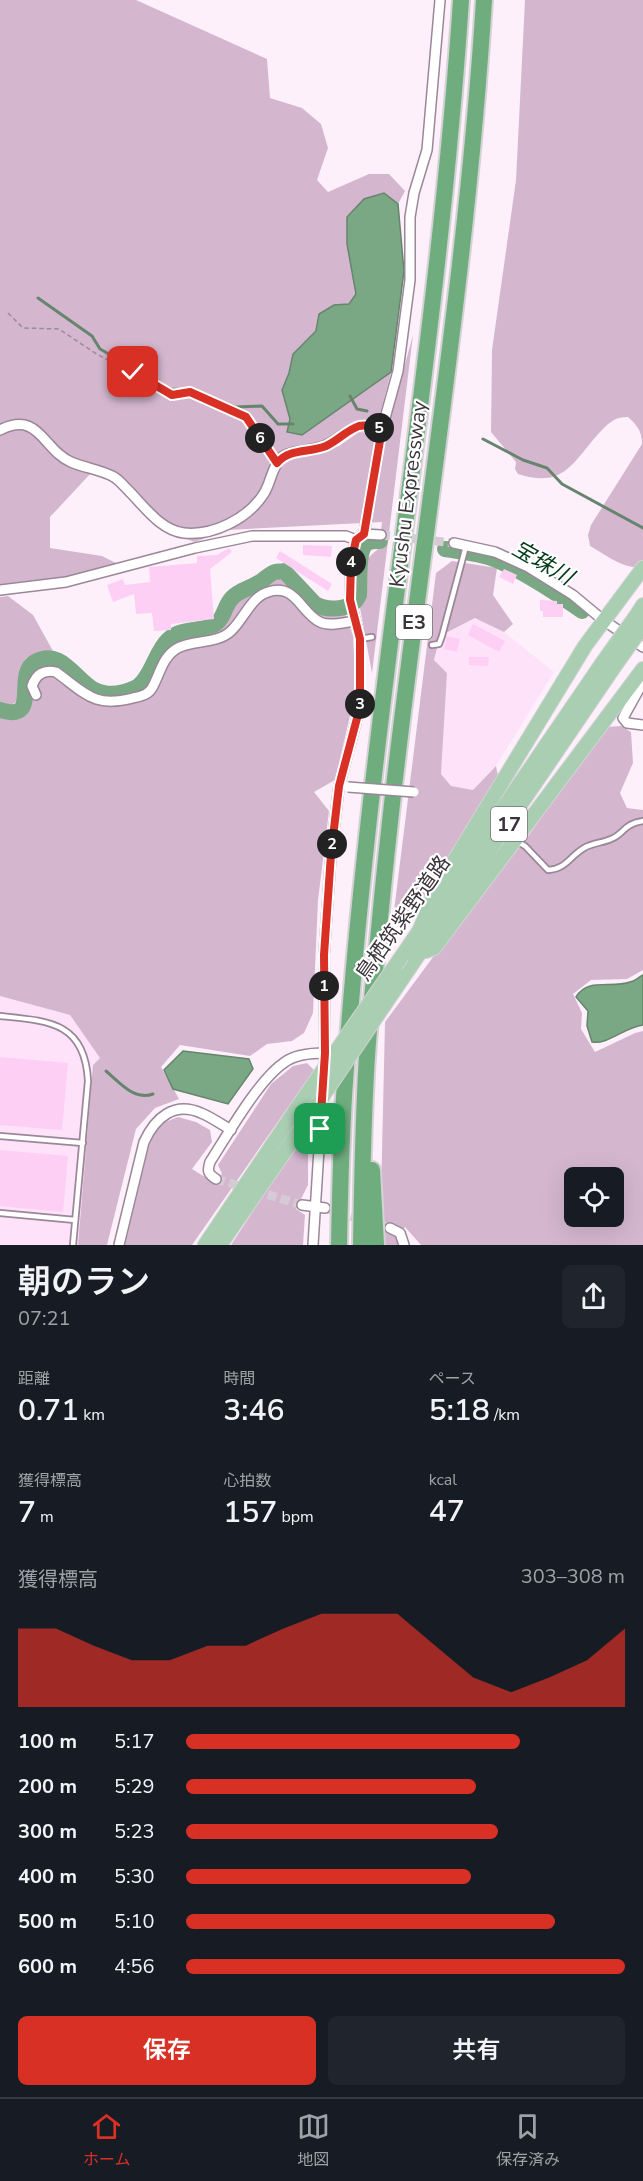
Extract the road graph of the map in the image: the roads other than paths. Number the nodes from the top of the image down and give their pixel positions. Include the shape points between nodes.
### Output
1 (440, 0) edge
2 (461, 0) edge
3 (484, 0) edge
4 (382, 429) junction
5 (0, 430) edge
6 (381, 535) tunnel mouth
7 (360, 537) junction
8 (454, 543) tunnel mouth
9 (466, 547) junction
10 (643, 568) edge
11 (0, 590) edge
12 (641, 615) edge
13 (603, 620) junction
14 (356, 621) junction
15 (372, 637) dead end
16 (360, 639) junction
17 (432, 645) dead end
18 (643, 647) edge
19 (608, 666) junction
20 (643, 669) edge
21 (643, 682) edge
22 (36, 695) dead end
23 (643, 725) edge
24 (344, 786) junction
25 (414, 792) dead end
26 (643, 821) edge
27 (515, 840) junction
28 (419, 932) junction
29 (418, 954) junction
30 (0, 1016) edge
31 (325, 1053) junction
32 (367, 1056) junction
33 (231, 1130) junction
34 (0, 1136) edge
35 (83, 1143) junction
36 (216, 1179) dead end
37 (302, 1205) tunnel mouth
38 (314, 1206) junction
39 (325, 1208) tunnel mouth
40 (0, 1213) edge
41 (75, 1220) junction
42 (390, 1228) tunnel mouth
43 (73, 1245) edge
44 (118, 1245) edge
45 (205, 1245) edge
46 (220, 1245) edge
47 (313, 1245) edge
48 (339, 1245) edge
49 (362, 1245) edge
50 (376, 1245) edge
51 (404, 1245) edge

1 - 4 street via 427,150 411,217 409,291 398,371
2 - 48 highway, Kyushu Expressway / E3 via 436,272 354,966
3 - 32 highway, Kyushu Expressway / E3 via 458,274 391,811
4 - 5 street via 357,426 326,446 288,454 277,463 263,495 247,512 223,527 203,533 183,533 165,527 115,477 70,462 28,426 13,424
4 - 7 street
6 - 7 street
7 - 11 street via 252,536 66,582
7 - 14 street via 351,562 350,600
8 - 9 street
9 - 13 street via 495,552 528,567 573,595
9 - 17 lane via 442,636 439,644
10 - 13 main road
12 - 19 main road, 鳥栖筑紫野道路 / 17, bridge
13 - 18 street
13 - 28 main road via 434,894
14 - 16 street
14 - 22 street via 320,622 288,592 267,592 258,597 231,632 218,639 177,648 163,663 152,690 146,694 105,702 93,699 50,671 35,677 32,686
15 - 16 lane
16 - 24 street via 360,707
19 - 28 main road, 鳥栖筑紫野道路 / 17
19 - 29 main road, 鳥栖筑紫野道路 / 17
20 - 27 main road
21 - 23 street via 622,718 627,723
24 - 25 street, bridge
24 - 31 street via 331,854 324,955
26 - 27 lane via 625,826 612,839 582,849 559,869 548,870
27 - 29 main road via 434,948
28 - 45 main road, 鳥栖筑紫野道路 / 17, bridge
29 - 46 main road, 鳥栖筑紫野道路 / 17, bridge
30 - 35 lane via 43,1021 61,1027 76,1040 87,1062
31 - 33 street via 286,1061 268,1076
31 - 38 street
32 - 49 highway, Kyushu Expressway / E3
32 - 50 highway
33 - 36 street via 207,1169
33 - 44 street via 201,1112 172,1111 160,1117 144,1142
34 - 35 lane
35 - 41 lane
37 - 38 street
38 - 39 street
38 - 47 street
40 - 41 lane
41 - 43 lane
42 - 51 street via 400,1233

